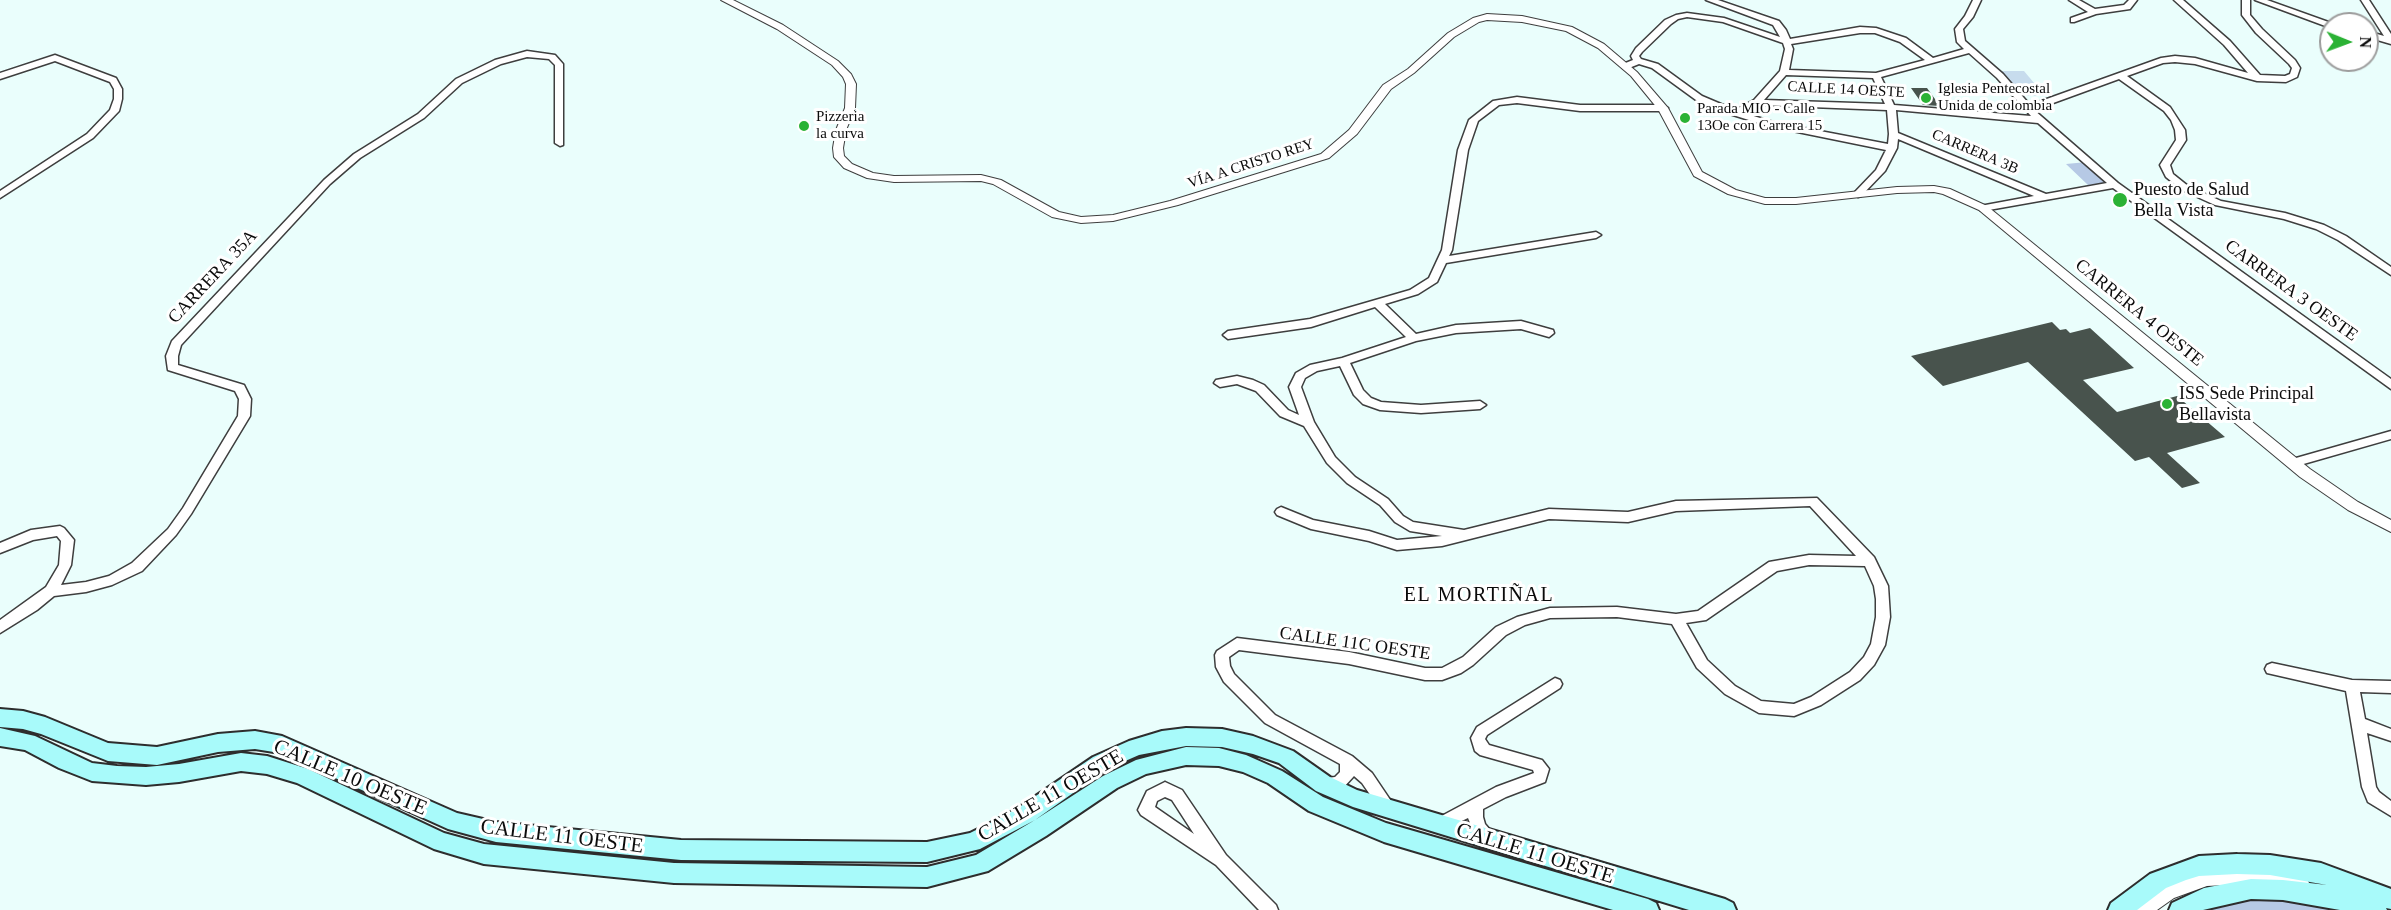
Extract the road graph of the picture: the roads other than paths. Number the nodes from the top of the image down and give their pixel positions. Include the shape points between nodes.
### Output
1 (726, 0) edge
2 (1710, 0) edge
3 (1977, 0) edge
4 (2073, 0) edge
5 (2133, 0) edge
6 (2178, 0) edge
7 (2246, 0) edge
8 (2259, 0) edge
9 (2365, 0) edge
10 (2094, 12) junction
11 (2074, 20) dead end
12 (2319, 21) edge
13 (2391, 40) edge
14 (1787, 42) junction
15 (1970, 50) junction
16 (1931, 60) junction
17 (1638, 61) junction
18 (1626, 66) junction
19 (1784, 72) junction
20 (0, 76) edge
21 (1876, 76) junction
22 (2121, 76) junction
23 (2257, 78) junction
24 (1757, 102) junction
25 (1891, 107) junction
26 (1663, 108) junction
27 (2028, 109) junction
28 (1738, 112) junction
29 (2042, 120) junction
30 (1894, 134) junction
31 (560, 143) dead end
32 (1892, 148) junction
33 (2115, 185) junction
34 (1858, 194) junction
35 (0, 195) edge
36 (2044, 197) junction
37 (1983, 208) junction
38 (1596, 235) dead end
39 (1444, 260) junction
40 (2391, 272) edge
41 (1378, 304) junction
42 (1548, 333) dead end
43 (1228, 335) dead end
44 (1414, 338) junction
45 (1344, 361) junction
46 (1220, 383) dead end
47 (2391, 385) edge
48 (1480, 405) dead end
49 (1308, 423) junction
50 (2391, 435) edge
51 (2293, 463) junction
52 (1281, 512) dead end
53 (2391, 527) edge
54 (1461, 535) junction
55 (0, 548) edge
56 (1869, 561) junction
57 (51, 591) junction
58 (1676, 619) junction
59 (0, 627) edge
60 (2272, 669) dead end
61 (1555, 684) dead end
62 (2352, 686) junction
63 (2391, 687) edge
64 (0, 718) edge
65 (2360, 724) junction
66 (2391, 735) edge
67 (0, 737) edge
68 (1347, 761) junction
69 (1323, 784) junction
70 (1476, 805) junction
71 (2391, 809) edge
72 (1389, 810) junction
73 (455, 822) joint
74 (1441, 824) junction
75 (441, 842) joint
76 (1500, 844) junction
77 (1221, 860) junction
78 (2391, 899) edge
79 (2372, 908) edge
80 (1270, 910) edge
81 (1648, 910) edge
82 (1725, 910) edge
83 (2119, 910) edge
84 (2142, 910) edge
85 (2180, 910) edge

1 - 18 street, VÍA A CRISTO REY via 780,27 848,76 850,108 837,148 848,166 871,176 894,179 981,177 1056,215 1081,220 1113,218 1174,203 1325,156 1353,132 1387,87 1451,35 1476,20 1522,20 1569,29 1601,46
2 - 14 street via 1776,23
3 - 15 street, CARRERA 3 OESTE via 1958,34
4 - 10 street
5 - 10 street via 2127,7
6 - 23 street via 2227,44
7 - 23 street via 2246,15 2296,68 2294,75 2286,79
8 - 12 street
9 - 13 street
10 - 11 street
14 - 16 street via 1876,30 1903,40
14 - 17 street via 1725,20 1687,15 1668,22 1639,50 1635,56
14 - 19 street via 1789,54
15 - 16 street
15 - 27 street, CARRERA 3 OESTE via 2001,76
16 - 21 street
17 - 18 street
17 - 28 street via 1666,72 1699,98
18 - 26 street, VÍA A CRISTO REY
19 - 21 street
19 - 24 street
20 - 35 street via 55,58 113,80 118,89 114,111 90,136
21 - 25 street
22 - 23 street via 2175,59
22 - 27 street
22 - 40 street via 2175,120 2181,140 2165,165 2169,175 2185,188 2226,205 2320,227
24 - 25 street, CALLE 14 OESTE
24 - 28 street
25 - 29 street, CALLE 14 OESTE
25 - 30 street
26 - 34 street, VÍA A CRISTO REY via 1698,174 1732,192 1774,201
26 - 39 street via 1580,108 1517,100 1496,103 1484,111 1474,120 1463,150
27 - 29 street, CARRERA 3 OESTE
28 - 32 street via 1781,126
29 - 33 street, CARRERA 3 OESTE
30 - 32 street
30 - 36 street, CARRERA 3B
31 - 57 street, CARRERA 35A via 559,64 552,57 527,54 498,62 459,81 421,116 357,156 327,182 176,345 172,367 240,388 245,399 244,416 188,511 137,567 112,580
32 - 34 street via 1880,171
33 - 36 street
33 - 47 street, CARRERA 3 OESTE
34 - 37 street, CARRERA 4 OESTE via 1934,189
36 - 37 street
37 - 51 street, CARRERA 4 OESTE
38 - 39 street
39 - 41 street via 1433,280 1414,292
41 - 43 street via 1311,323
41 - 44 street
42 - 44 street via 1521,325 1456,328
44 - 45 street
45 - 48 street via 1358,392 1380,406 1421,409
45 - 49 street via 1314,368 1300,376 1296,387
46 - 49 street via 1237,380 1260,388 1284,413
49 - 54 street via 1331,460 1351,480 1384,502 1399,519 1410,526
50 - 51 street
51 - 53 street, CARRERA 4 OESTE via 2353,506
52 - 54 street via 1311,524 1397,545
54 - 56 street via 1549,514 1628,517 1676,506 1813,501
55 - 57 street via 31,535 60,531 68,540 65,565
56 - 58 street, CALLE 11C OESTE via 1789,562 1774,567 1701,616
56 - 58 street via 1883,599 1878,645 1855,676 1794,710 1759,707 1730,690 1702,664
57 - 59 street, CARRERA 35A
58 - 68 street, CALLE 11C OESTE via 1617,612 1550,613 1501,631 1462,665 1442,674 1237,644 1222,655 1222,667 1270,719
60 - 62 street
61 - 70 street via 1482,731 1478,738 1485,750 1537,765 1542,769 1540,777
62 - 63 street
62 - 65 street
64 - 73 main road, CALLE 10 OESTE via 45,726 108,752 157,756 218,743 255,740 282,745
65 - 66 street
65 - 71 street via 2369,787 2373,797
67 - 75 main road, CALLE 10 OESTE via 27,742 92,772 117,775 179,773 241,762 267,765 301,775
68 - 69 street via 1343,779
68 - 72 street via 1367,778
69 - 72 main road, CALLE 11 OESTE
69 - 73 main road, CALLE 11 OESTE via 1286,757 1253,745 1222,738 1186,737 1127,751 1100,763 1028,813 973,842 927,852 681,850 496,832
70 - 74 street
70 - 76 street via 1479,828
72 - 74 main road, CALLE 11 OESTE
74 - 76 main road, CALLE 11 OESTE
75 - 81 main road, CALLE 11 OESTE via 484,854 674,873 927,877 980,864 1110,782 1143,766 1186,756 1246,764 1275,777 1316,804 1384,832
76 - 82 main road, CALLE 11 OESTE
77 - 77 street via 1146,810 1152,796 1165,789 1177,795
77 - 80 street
78 - 83 main road via 2321,873 2237,864 2184,870 2158,881
79 - 84 street via 2325,888 2244,876 2192,881 2157,897
79 - 85 main road via 2328,896 2251,889 2204,898

